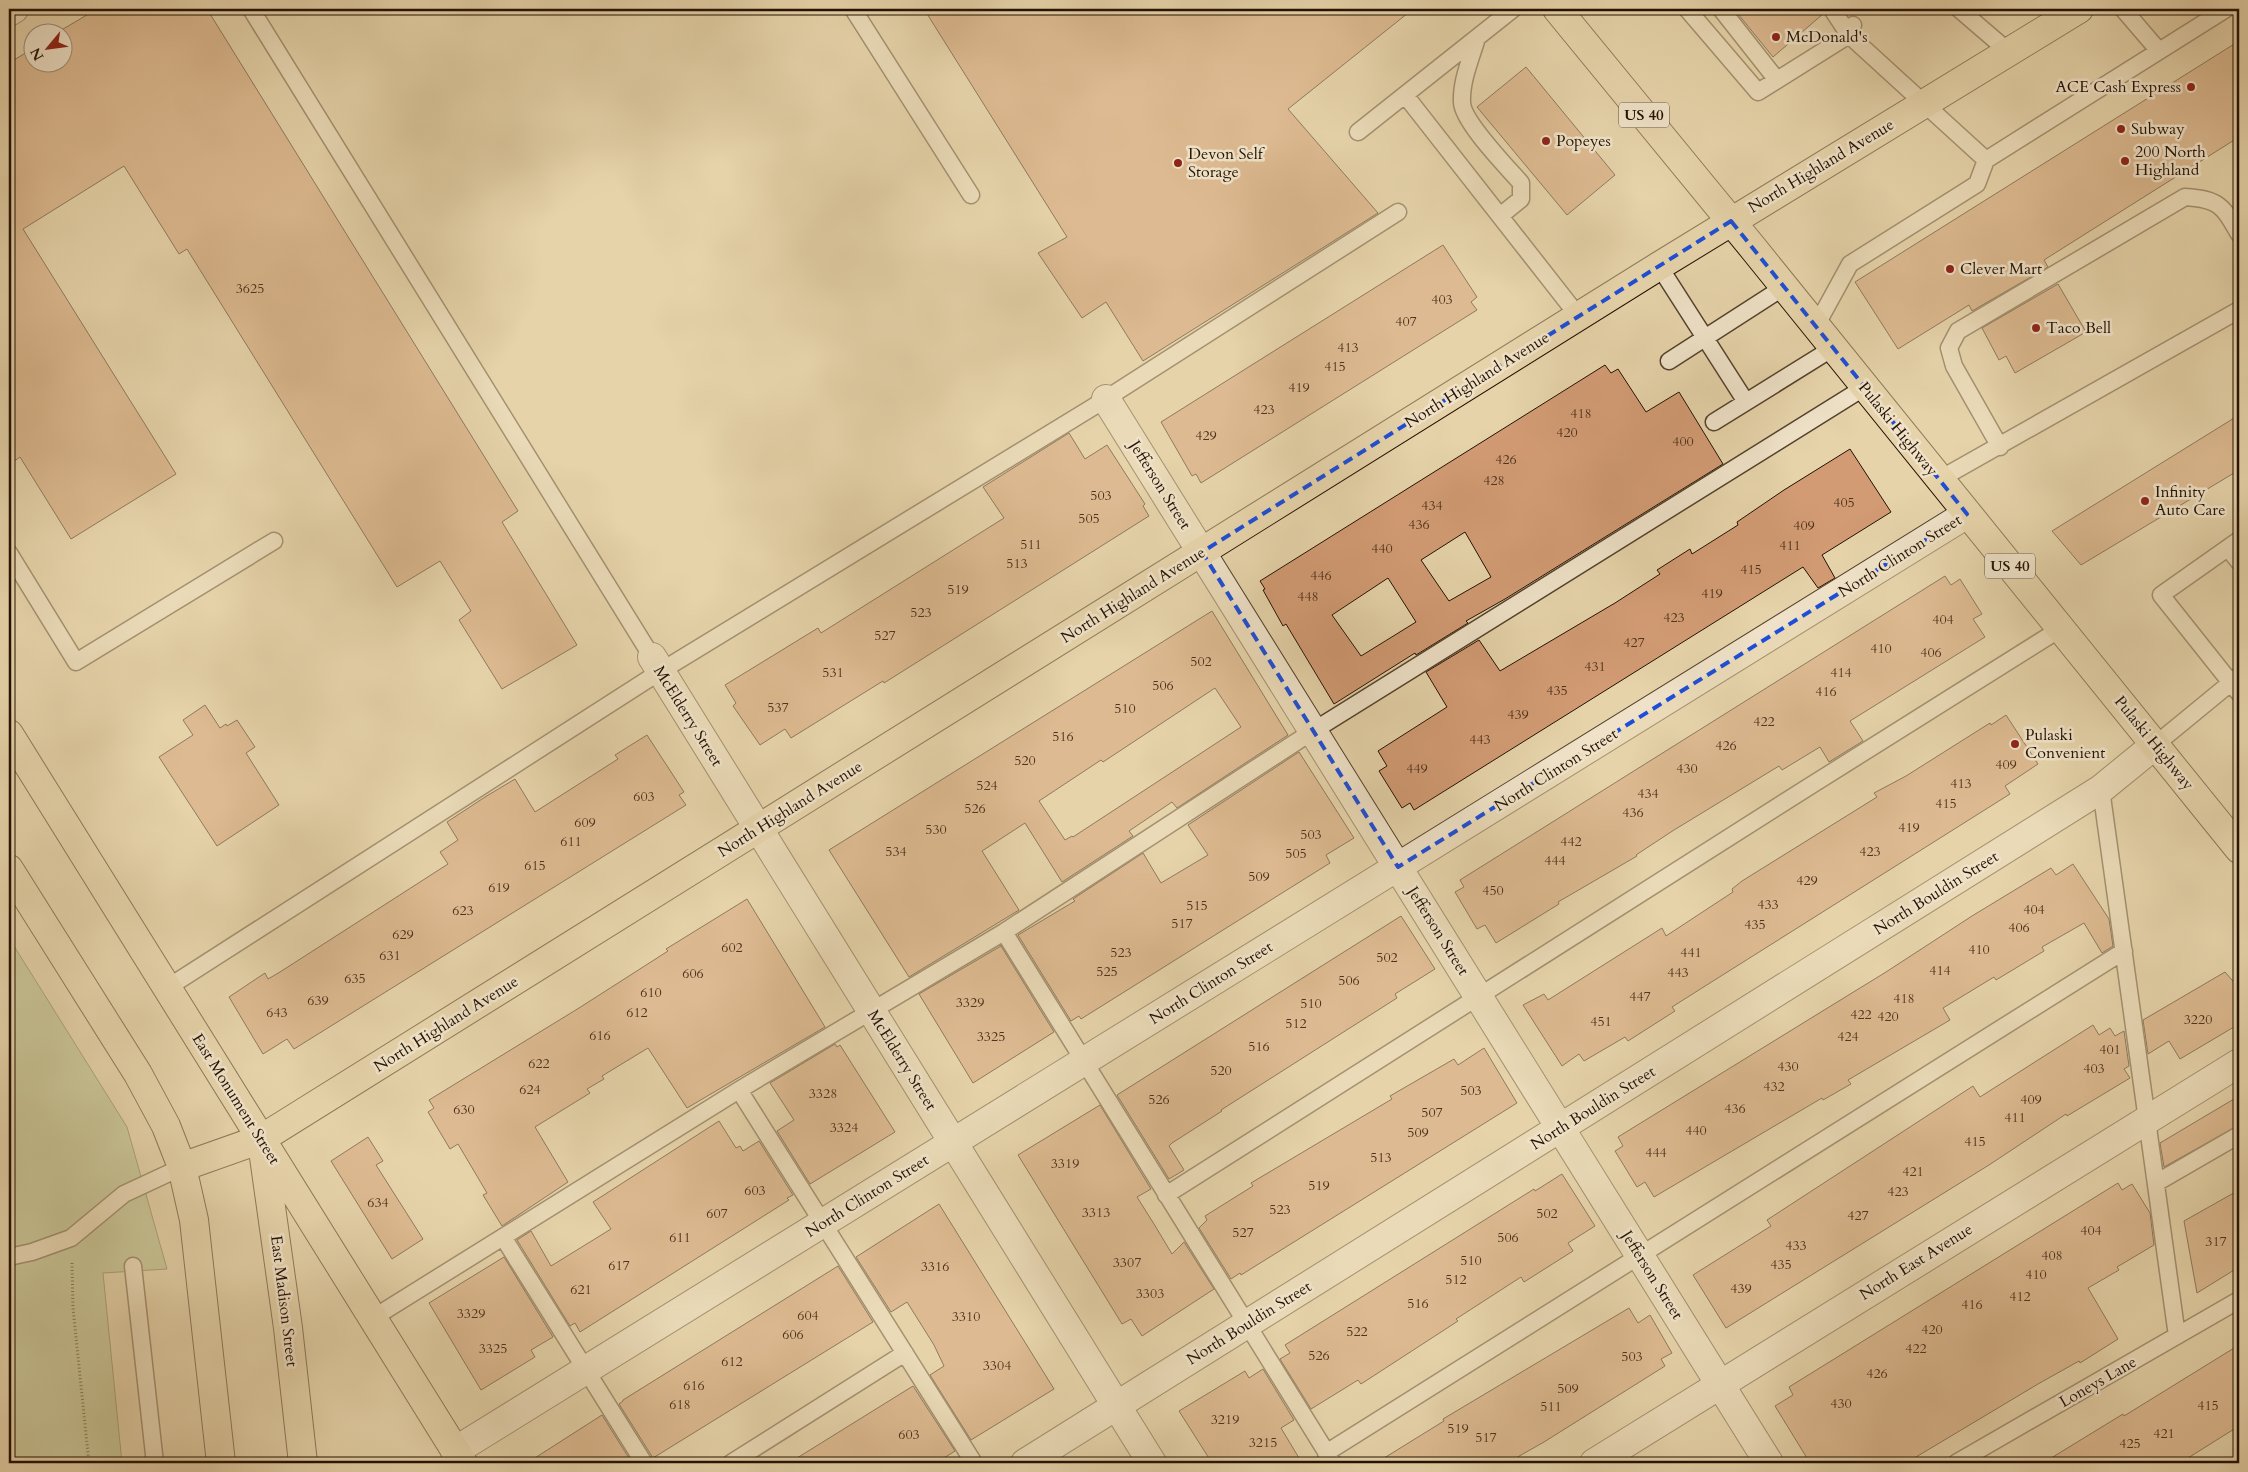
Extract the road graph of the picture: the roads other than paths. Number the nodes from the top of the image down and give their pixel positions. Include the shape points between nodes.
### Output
1 (14, 9) edge
2 (251, 9) edge
3 (853, 9) edge
4 (1514, 9) edge
5 (1687, 9) edge
6 (1720, 9) edge
7 (1832, 9) edge
8 (1845, 9) edge
9 (1959, 9) edge
10 (2079, 9) edge
11 (2123, 9) edge
12 (2226, 9) edge
13 (9, 12) edge
14 (1566, 12) edge
15 (1849, 35) junction
16 (1477, 38) junction
17 (2159, 51) junction
18 (2009, 52) junction
19 (1777, 80) junction
20 (1405, 95) junction
21 (1924, 103) junction
22 (1358, 132) dead end
23 (1986, 160) junction
24 (971, 195) dead end
25 (1398, 212) dead end
26 (1500, 216) junction
27 (1730, 221) junction
28 (2239, 234) edge
29 (1659, 266) junction
30 (1784, 287) junction
31 (2239, 310) edge
32 (1579, 317) junction
33 (1816, 326) junction
34 (1704, 338) junction
35 (1833, 348) junction
36 (1668, 361) dead end
37 (1864, 387) junction
38 (1106, 399) junction
39 (1746, 402) junction
40 (1714, 422) dead end
41 (2000, 447) junction
42 (1940, 479) junction
43 (1967, 514) junction
44 (274, 541) dead end
45 (2233, 544) edge
46 (1202, 552) junction
47 (9, 553) edge
48 (2239, 562) edge
49 (2060, 629) junction
50 (656, 664) junction
51 (2237, 684) edge
52 (1313, 731) junction
53 (9, 734) edge
54 (2155, 745) junction
55 (2101, 790) junction
56 (759, 829) junction
57 (2239, 849) edge
58 (1398, 868) junction
59 (9, 869) edge
60 (1004, 932) junction
61 (2124, 951) junction
62 (167, 988) junction
63 (1479, 997) junction
64 (872, 1012) junction
65 (1084, 1062) junction
66 (2239, 1063) edge
67 (739, 1090) junction
68 (2148, 1118) junction
69 (1560, 1128) junction
70 (2239, 1135) edge
71 (261, 1139) junction
72 (953, 1143) junction
73 (182, 1166) junction
74 (2156, 1183) junction
75 (1166, 1195) junction
76 (823, 1223) junction
77 (503, 1237) junction
78 (1639, 1254) junction
79 (9, 1257) edge
80 (133, 1266) dead end
81 (2239, 1300) edge
82 (373, 1318) junction
83 (1246, 1324) junction
84 (2177, 1336) junction
85 (905, 1353) junction
86 (586, 1370) junction
87 (1720, 1384) junction
88 (1116, 1406) junction
89 (459, 1457) edge
90 (1329, 1458) edge
91 (154, 1463) edge
92 (221, 1463) edge
93 (303, 1463) edge
94 (644, 1463) edge
95 (731, 1463) edge
96 (974, 1463) edge
97 (1026, 1463) edge
98 (1152, 1463) edge
99 (1594, 1463) edge
100 (1769, 1463) edge
101 (1956, 1463) edge

1 - 13 street
2 - 50 lane
3 - 24 lane
4 - 16 lane
5 - 19 lane via 1758,92
6 - 19 lane
7 - 15 lane
8 - 15 lane via 1854,22
9 - 18 lane
10 - 18 main road, North Highland Avenue
11 - 17 lane
12 - 17 lane
14 - 27 main road, Pulaski Highway / US 40
15 - 19 lane
15 - 21 lane
16 - 20 lane
16 - 26 lane via 1463,88 1462,104 1470,123 1521,183 1520,199
17 - 23 lane
18 - 21 main road, North Highland Avenue
20 - 22 lane
20 - 26 lane
21 - 23 lane
21 - 27 main road, North Highland Avenue
23 - 33 lane via 1977,184 1850,264
25 - 38 lane
26 - 32 lane
27 - 29 main road, North Highland Avenue
27 - 30 main road, Pulaski Highway / US 40
28 - 41 lane via 2224,209 2205,198 2185,197 1958,331 1950,348 1954,366
29 - 32 main road, North Highland Avenue
29 - 34 lane
30 - 33 main road, Pulaski Highway / US 40
30 - 34 lane
31 - 41 lane
32 - 46 main road, North Highland Avenue
33 - 35 main road, Pulaski Highway / US 40
34 - 36 lane
34 - 39 lane
35 - 37 main road, Pulaski Highway / US 40
35 - 39 lane
37 - 42 main road, Pulaski Highway / US 40
37 - 52 lane
38 - 46 street, Jefferson Street
38 - 50 lane
39 - 40 lane
41 - 42 lane
42 - 43 main road, Pulaski Highway / US 40
43 - 49 main road, Pulaski Highway / US 40
43 - 58 street, North Clinton Street
44 - 47 lane via 76,662
45 - 48 lane
45 - 51 lane via 2161,595
46 - 52 street, Jefferson Street
46 - 56 main road, North Highland Avenue
49 - 54 main road, Pulaski Highway / US 40
49 - 63 lane
50 - 56 street, McElderry Street
50 - 62 lane
51 - 54 lane
52 - 58 street, Jefferson Street
52 - 60 lane
53 - 62 main road, East Monument Street
54 - 55 street, North Bouldin Street
54 - 57 main road, Pulaski Highway / US 40
55 - 61 lane
55 - 69 street, North Bouldin Street
56 - 64 street, McElderry Street
56 - 71 main road, North Highland Avenue
58 - 63 street, Jefferson Street
58 - 65 street, North Clinton Street
59 - 73 main road via 138,1074 166,1126
60 - 64 lane
60 - 65 lane
61 - 68 lane
61 - 78 lane
62 - 71 main road, East Monument Street
63 - 69 street, Jefferson Street
63 - 75 lane
64 - 67 lane
64 - 72 street, McElderry Street
65 - 72 street, North Clinton Street
65 - 75 lane
66 - 68 street, North East Avenue
67 - 76 lane
67 - 77 lane
68 - 74 lane
68 - 87 street, North East Avenue
69 - 78 street, Jefferson Street
69 - 83 street, North Bouldin Street
70 - 74 lane
71 - 73 main road, North Highland Avenue
71 - 82 main road, East Monument Street
71 - 93 main road, East Madison Street
72 - 76 street, North Clinton Street
72 - 88 street, McElderry Street
73 - 79 lane via 124,1194 71,1238
73 - 92 main road via 194,1220
74 - 84 lane
75 - 83 lane
76 - 85 lane
76 - 86 street, North Clinton Street
77 - 82 lane
77 - 86 lane
78 - 87 street, Jefferson Street
78 - 90 lane
80 - 91 lane
81 - 84 lane, Loneys Lane
82 - 89 main road, East Monument Street
83 - 88 street, North Bouldin Street
83 - 90 lane
84 - 101 lane, Loneys Lane
85 - 95 lane
85 - 96 lane
86 - 89 street, North Clinton Street
86 - 94 lane
87 - 99 street, North East Avenue
87 - 100 street, Jefferson Street
88 - 97 street, North Bouldin Street
88 - 98 street, McElderry Street

